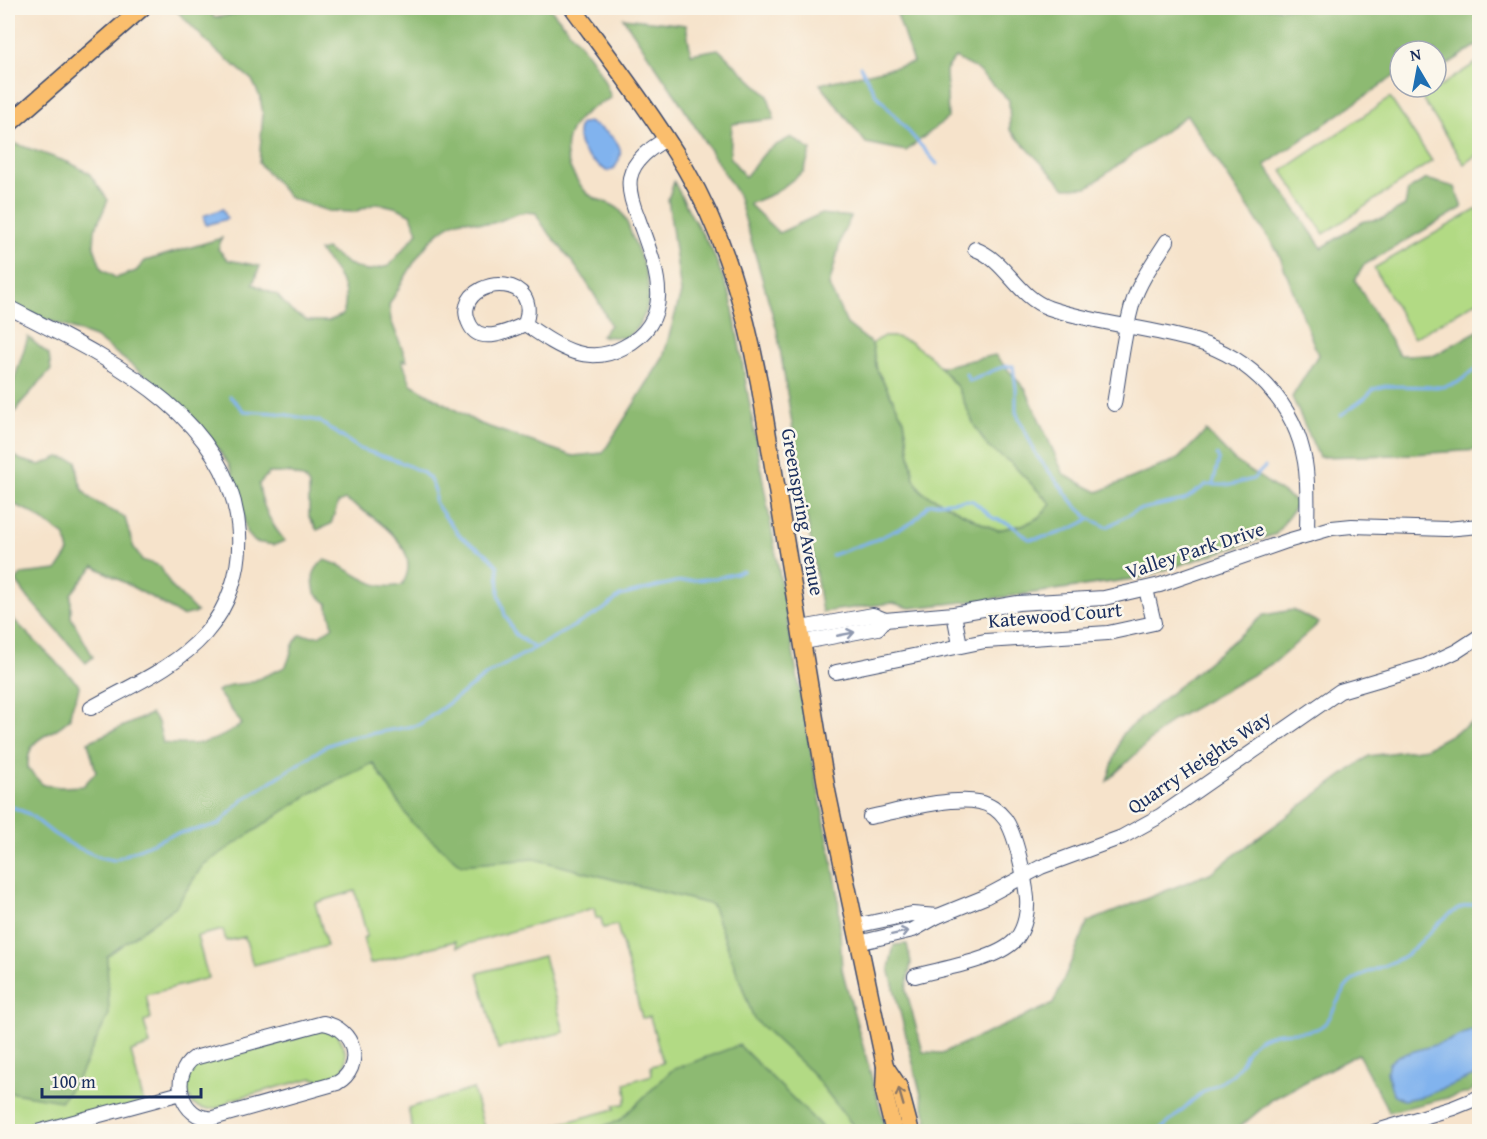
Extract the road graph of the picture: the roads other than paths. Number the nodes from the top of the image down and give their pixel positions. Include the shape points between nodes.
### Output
1 (142, 8) edge
2 (573, 8) edge
3 (8, 125) edge
4 (666, 139) junction
5 (1167, 241) dead end
6 (975, 249) dead end
7 (8, 307) edge
8 (525, 324) junction
9 (1127, 326) junction
10 (1114, 404) dead end
11 (1479, 526) edge
12 (1306, 535) junction
13 (1146, 589) junction
14 (954, 614) junction
15 (802, 635) junction
16 (1479, 636) edge
17 (960, 645) junction
18 (836, 672) dead end
19 (91, 708) dead end
20 (870, 817) dead end
21 (1022, 877) junction
22 (857, 934) junction
23 (915, 976) dead end
24 (885, 1066) junction
25 (181, 1093) junction
26 (1479, 1097) edge
27 (37, 1131) edge
28 (894, 1131) edge
29 (911, 1131) edge
30 (1374, 1131) edge

1 - 3 main road
2 - 4 main road, Greenspring Avenue
4 - 8 street via 647,151 630,178 635,210 660,287 652,322 632,343 592,357 570,352
4 - 15 main road, Greenspring Avenue via 714,226 745,317
5 - 9 street via 1133,301
6 - 9 street via 993,257 1035,302
7 - 19 street via 105,358 168,404 220,465 239,525 234,582 217,619 205,634 172,663
8 - 8 street via 526,298 521,291 506,285 477,292 466,308 469,324 482,335
9 - 10 street
9 - 12 street via 1215,348 1257,374 1271,389 1290,417 1304,455
11 - 12 street, Valley Park Drive via 1352,526
12 - 13 street, Valley Park Drive
13 - 14 street, Valley Park Drive via 1104,598 1018,603
13 - 17 street, Katewood Court via 1154,623 1108,633
14 - 15 street, Valley Park Drive via 885,620 878,628
14 - 17 street
15 - 22 main road, Greenspring Avenue via 827,791
16 - 21 street, Quarry Heights Way via 1425,666 1340,691 1160,816 1122,837
17 - 18 street, Katewood Court
20 - 21 street via 952,801 989,805 1005,818 1010,828
21 - 22 street, Quarry Heights Way via 914,930
21 - 23 street via 1027,899 1024,926 1018,938 986,957
22 - 24 main road, Greenspring Avenue
24 - 28 main road, Greenspring Avenue via 884,1092
29 -> 24 main road, Greenspring Avenue via 899,1087
25 - 25 street via 192,1111 213,1118 337,1083 350,1071 353,1053 341,1029 323,1023 194,1058 181,1072
25 - 27 street
26 - 30 street

